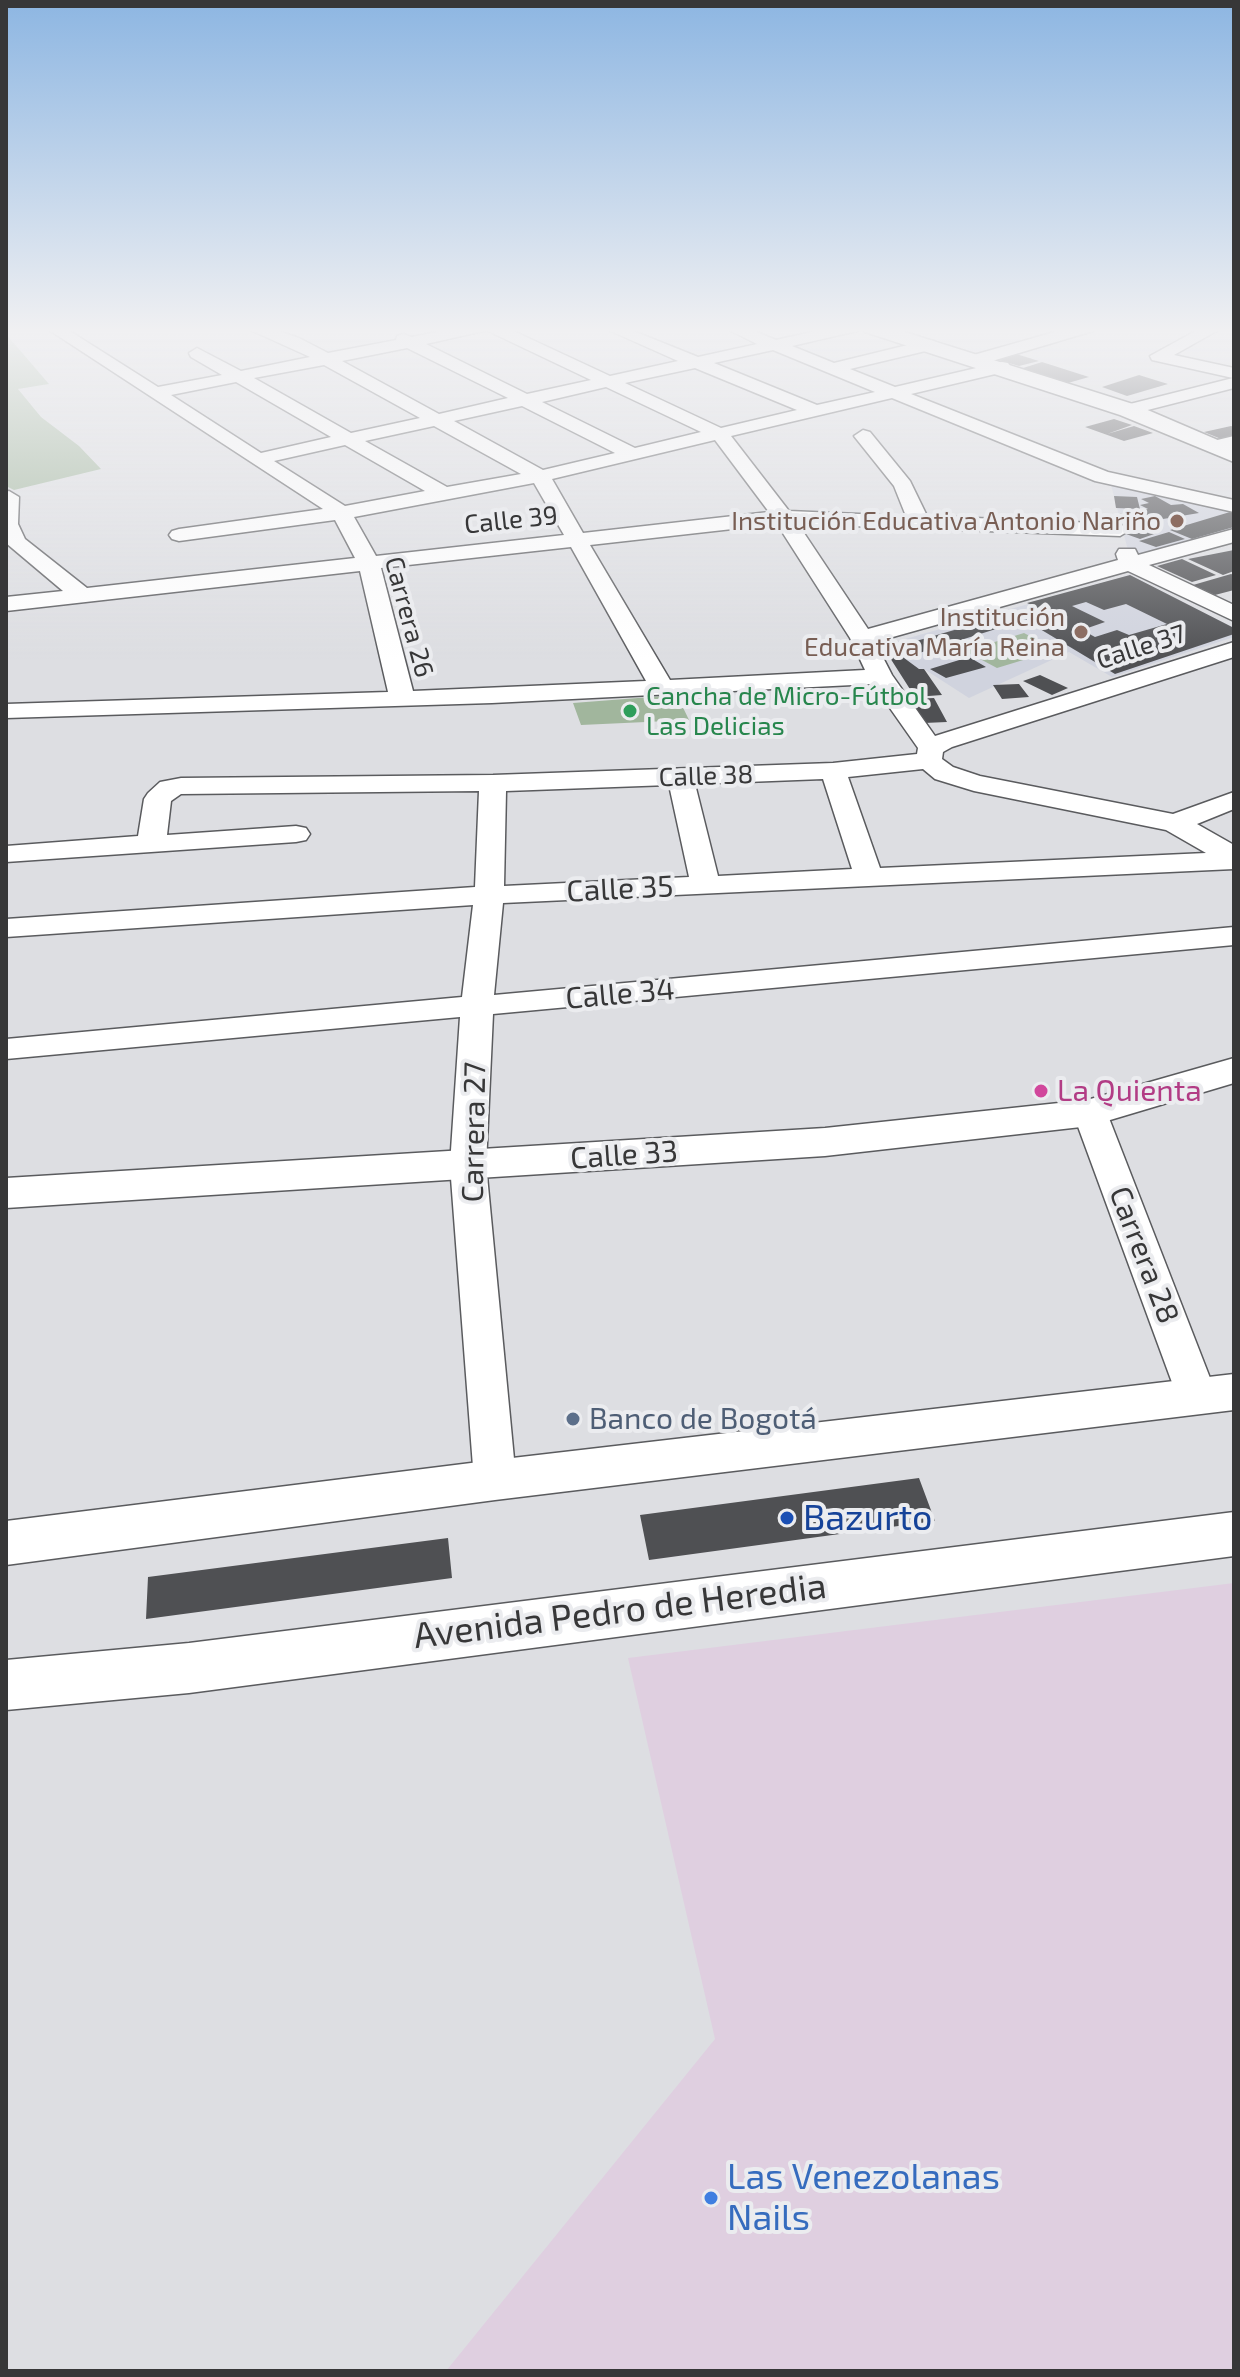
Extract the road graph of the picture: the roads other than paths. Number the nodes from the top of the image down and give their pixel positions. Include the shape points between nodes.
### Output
1 (227, 439) edge
2 (348, 439) joint
3 (472, 439) edge
4 (602, 439) edge
5 (700, 439) edge
6 (724, 439) edge
7 (865, 439) edge
8 (1007, 439) edge
9 (1204, 439) edge
10 (1228, 448) edge
11 (634, 455) junction
12 (258, 459) junction
13 (540, 476) junction
14 (1102, 477) junction
15 (446, 495) junction
16 (9, 497) dead end
17 (1234, 506) edge
18 (342, 513) junction
19 (783, 517) junction
20 (919, 522) junction
21 (1120, 530) junction
22 (179, 535) dead end
23 (1234, 535) edge
24 (576, 540) junction
25 (369, 564) junction
26 (1130, 564) junction
27 (83, 596) junction
28 (6, 604) edge
29 (1234, 614) edge
30 (862, 638) junction
31 (1234, 649) edge
32 (880, 676) junction
33 (662, 687) junction
34 (402, 698) junction
35 (6, 711) edge
36 (930, 755) junction
37 (833, 771) junction
38 (680, 777) junction
39 (493, 783) junction
40 (1234, 800) edge
41 (1175, 823) junction
42 (296, 834) dead end
43 (151, 846) junction
44 (8, 859) edge
45 (1234, 859) edge
46 (869, 878) junction
47 (706, 886) junction
48 (489, 895) junction
49 (6, 928) edge
50 (1234, 936) edge
51 (477, 1007) junction
52 (6, 1049) edge
53 (1234, 1070) edge
54 (1090, 1113) junction
55 (468, 1165) junction
56 (6, 1193) edge
57 (1216, 1394) edge
58 (495, 1480) junction
59 (1234, 1534) edge
60 (6, 1543) edge
61 (6, 1685) edge

1 - 12 street, Carrera 26
2 - 12 street
2 - 15 street
3 - 13 street
4 - 11 street
5 - 11 street
6 - 19 street
7 - 20 street via 903,485
8 - 14 street
9 - 10 main road
11 - 13 street
12 - 18 street, Carrera 26
13 - 15 street
13 - 24 street
14 - 17 street
14 - 21 street
15 - 18 street
16 - 27 street via 8,524 16,542
18 - 22 street
18 - 25 street, Carrera 26
19 - 20 street, Calle 39
19 - 24 street, Calle 39
19 - 30 street
20 - 21 street, Calle 39
21 - 26 street
23 - 26 street
24 - 25 street, Calle 39
24 - 33 street
25 - 27 street, Calle 39
25 - 34 street, Carrera 26
26 - 29 street
26 - 30 street
27 - 28 street, Calle 39
30 - 32 street
31 - 36 street, Calle 37 via 958,737
32 - 33 street
32 - 36 street
33 - 34 street
34 - 35 street
36 - 37 street, Calle 38
36 - 41 street via 944,773 974,783
37 - 38 street, Calle 38
37 - 46 street
38 - 39 street, Calle 38
38 - 47 street
39 - 43 street, Calle 38 via 181,786 161,793
39 - 48 street, Carrera 27
40 - 41 street
41 - 45 street
42 - 43 street
43 - 44 street
45 - 46 street, Calle 35
46 - 47 street, Calle 35
47 - 48 street, Calle 35
48 - 49 street, Calle 35
48 - 51 street, Carrera 27
50 - 51 street, Calle 34
51 - 52 street, Calle 34
51 - 55 street, Carrera 27
53 - 54 main road, Calle 33
54 - 55 main road, Calle 33 via 825,1142
54 - 57 street, Carrera 28
55 - 56 main road, Calle 33
55 - 58 street, Carrera 27
57 - 58 main road
58 - 60 main road
59 - 61 main road, Avenida Pedro de Heredia via 189,1668

